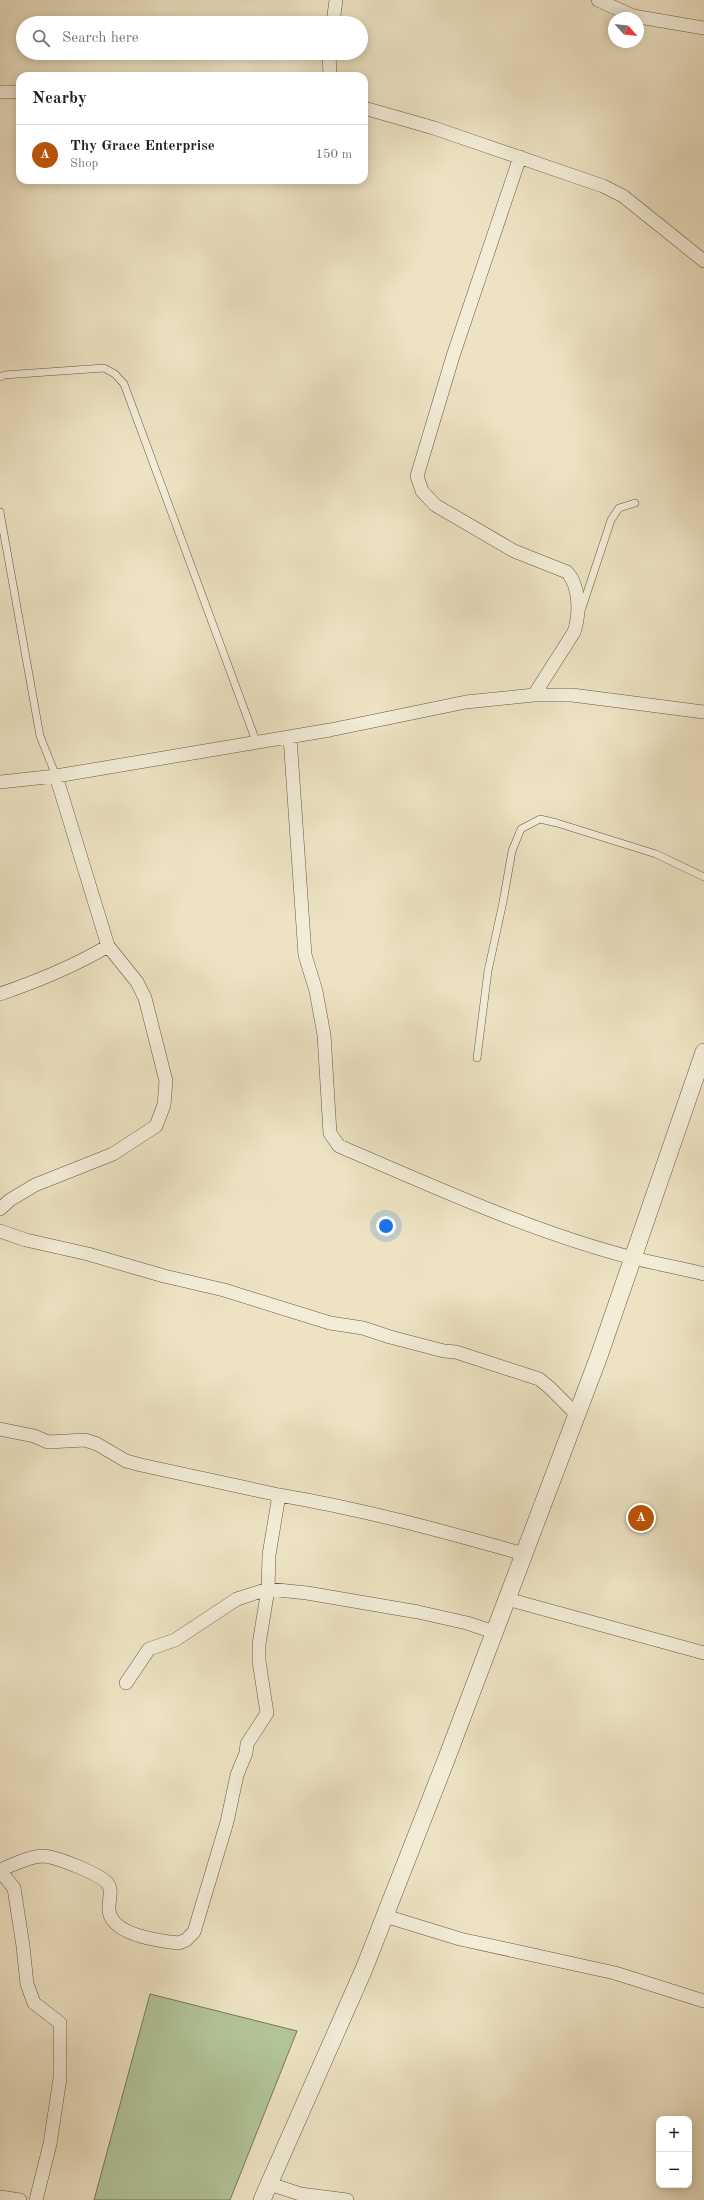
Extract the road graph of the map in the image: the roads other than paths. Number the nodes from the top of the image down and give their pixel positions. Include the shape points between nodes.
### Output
1 (336, 0) edge
2 (598, 0) edge
3 (334, 16) edge
4 (704, 28) edge
5 (329, 60) edge
6 (330, 72) edge
7 (0, 92) edge
8 (16, 92) edge
9 (368, 109) edge
10 (520, 157) junction
11 (703, 256) edge
12 (0, 377) edge
13 (635, 503) dead end
14 (0, 512) edge
15 (577, 622) junction
16 (534, 695) junction
17 (704, 712) edge
18 (290, 737) junction
19 (256, 741) junction
20 (56, 776) junction
21 (0, 782) edge
22 (704, 877) edge
23 (108, 946) junction
24 (0, 994) edge
25 (704, 1052) edge
26 (477, 1058) dead end
27 (0, 1209) edge
28 (0, 1231) edge
29 (633, 1258) junction
30 (704, 1274) edge
31 (577, 1415) junction
32 (0, 1429) edge
33 (279, 1495) junction
34 (524, 1554) junction
35 (268, 1589) junction
36 (507, 1599) junction
37 (494, 1632) junction
38 (704, 1653) edge
39 (126, 1683) dead end
40 (0, 1870) edge
41 (385, 1916) junction
42 (704, 2001) edge
43 (270, 2184) junction
44 (0, 2197) edge
45 (20, 2200) edge
46 (36, 2200) edge
47 (262, 2200) edge
48 (347, 2200) edge

1 - 3 street
2 - 4 street via 634,16
5 - 6 street
7 - 8 street
9 - 10 street
10 - 11 street via 603,186 623,196
10 - 15 street via 453,356 416,476 422,491 434,505 514,551 567,572 576,585
12 - 19 lane via 104,368 116,374 124,384
13 - 15 lane via 619,508 611,520
14 - 20 lane via 40,736
15 - 16 street via 574,632
16 - 17 street via 572,695
16 - 18 street via 466,702
18 - 19 street
18 - 29 street via 305,955 316,991 324,1035 329,1124 334,1140 339,1146 458,1196 550,1232
19 - 20 street
20 - 21 street
20 - 23 street
22 - 26 lane via 656,854 557,823 540,819 521,829 512,851 504,902 488,971
23 - 24 street via 79,964 48,978
23 - 27 street via 137,982 145,998 166,1081 164,1105 156,1126 113,1154 35,1185
25 - 29 street
28 - 31 street via 26,1240 224,1290 330,1323 363,1328 390,1338 456,1352 539,1379
29 - 30 street
29 - 31 street
31 - 34 street
32 - 33 street via 34,1436 48,1442 84,1440 97,1444 126,1461
33 - 34 street via 340,1505 412,1522
33 - 35 street via 268,1555
34 - 36 street
35 - 37 street via 418,1612
35 - 39 street via 237,1599 175,1640 149,1649
35 - 40 street via 259,1661 268,1713 247,1744 237,1775 228,1822 194,1932 179,1943 124,1931 113,1922 110,1915 110,1888 107,1882 56,1859 44,1856
36 - 37 street
36 - 38 street
37 - 41 street
40 - 46 street via 14,1888 27,1984 34,2003 60,2023 60,2078 50,2144
41 - 42 street via 460,1939 615,1973
41 - 43 street
43 - 47 street
43 - 48 street via 300,2194
44 - 45 street

